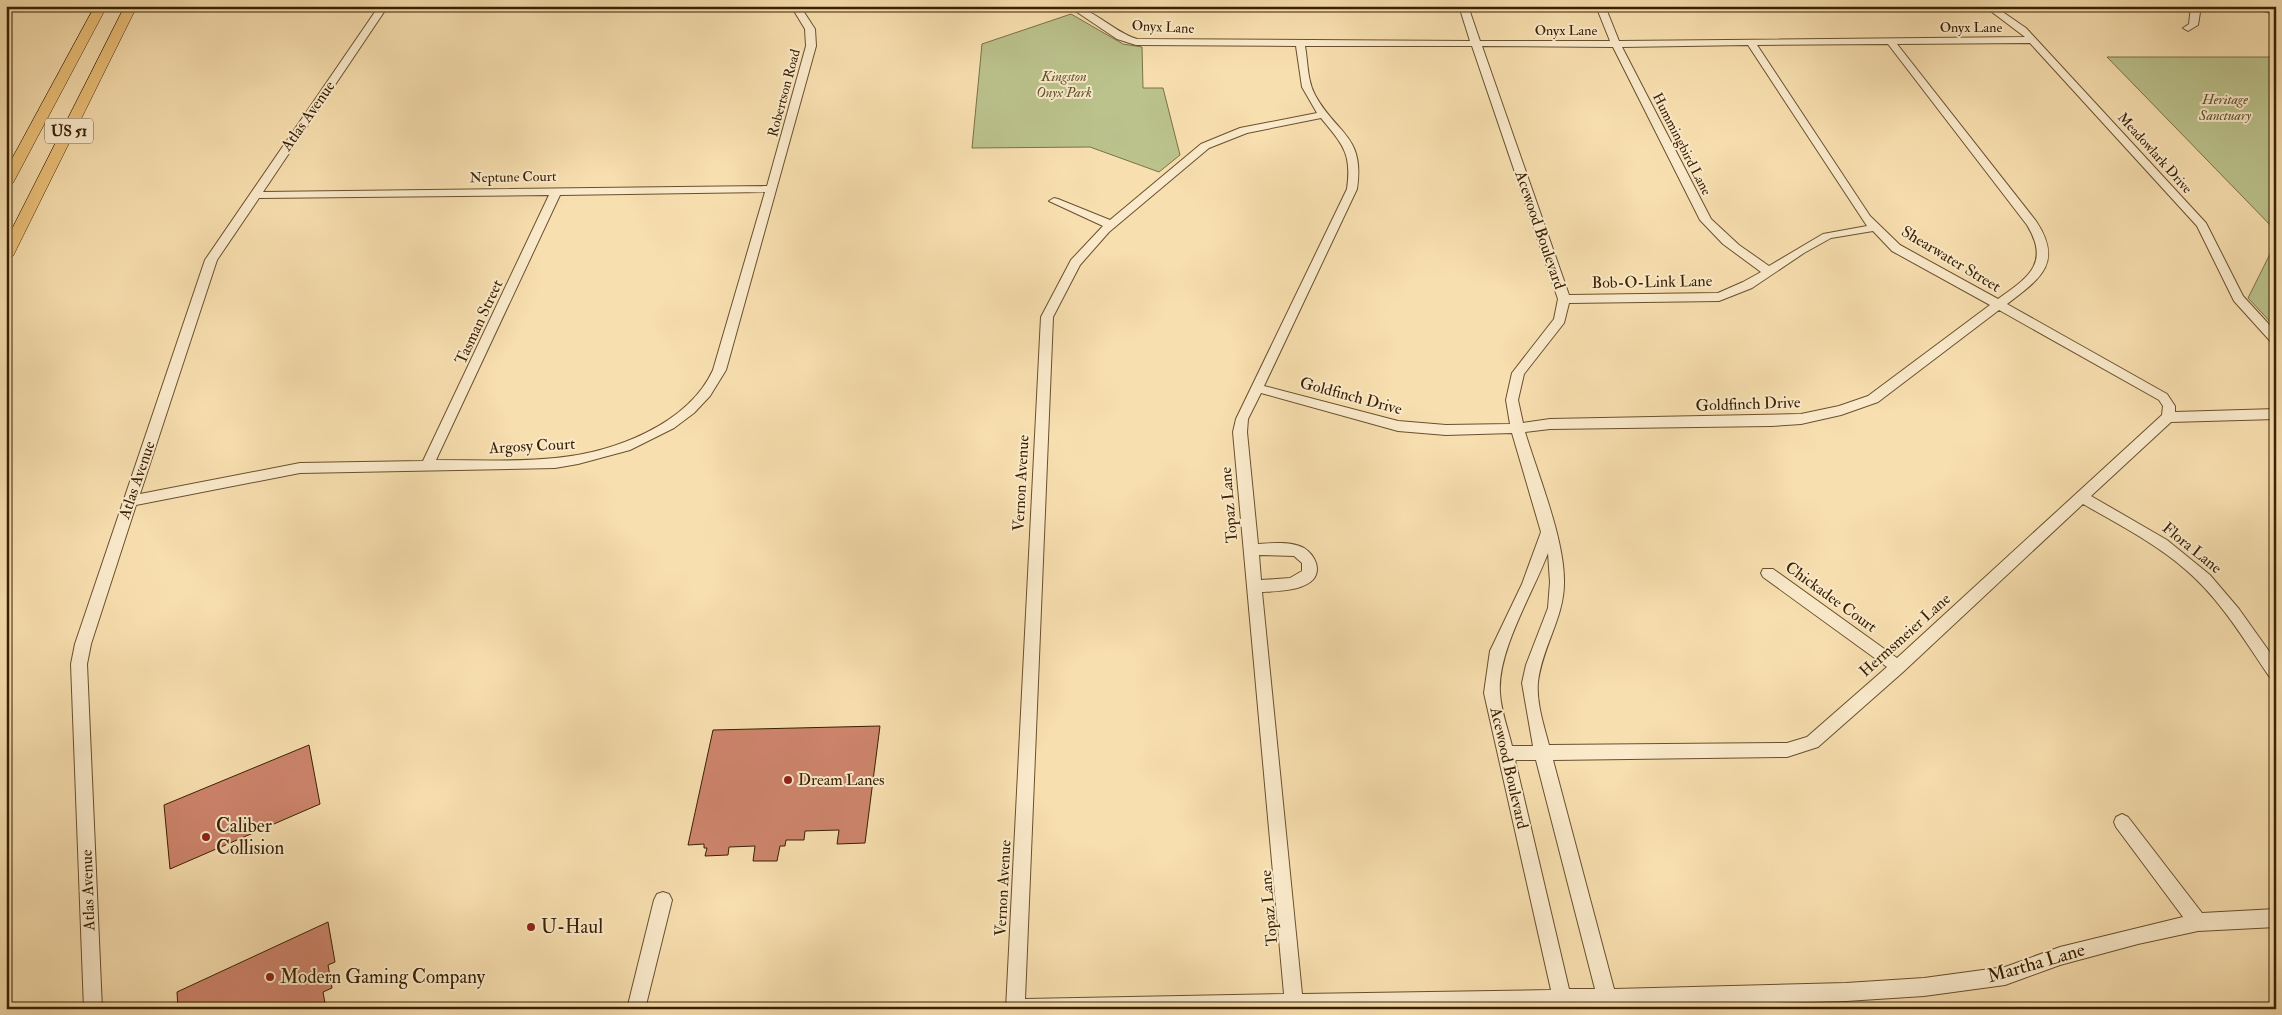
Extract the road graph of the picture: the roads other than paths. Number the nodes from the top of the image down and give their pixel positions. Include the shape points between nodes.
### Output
1 (11, 6) edge
2 (102, 6) edge
3 (131, 6) edge
4 (384, 6) edge
5 (795, 6) edge
6 (1072, 6) edge
7 (1463, 6) edge
8 (1600, 6) edge
9 (1988, 6) edge
10 (2196, 6) edge
11 (2253, 6) edge
12 (2276, 11) edge
13 (6, 12) edge
14 (2188, 28) dead end
15 (2032, 40) junction
16 (1891, 42) junction
17 (1751, 43) junction
18 (1300, 44) junction
19 (1475, 44) junction
20 (1616, 44) junction
21 (1322, 115) junction
22 (6, 183) edge
23 (772, 189) junction
24 (556, 192) junction
25 (254, 195) junction
26 (1054, 201) dead end
27 (1112, 225) junction
28 (1873, 228) junction
29 (6, 256) edge
30 (1768, 271) junction
31 (1564, 299) junction
32 (1998, 306) junction
33 (2276, 340) edge
34 (1257, 388) junction
35 (2276, 414) edge
36 (2168, 417) junction
37 (1516, 428) junction
38 (428, 464) junction
39 (2082, 497) junction
40 (130, 502) junction
41 (1548, 533) junction
42 (1251, 550) junction
43 (1768, 573) dead end
44 (1255, 586) junction
45 (1898, 666) junction
46 (2276, 674) edge
47 (1543, 752) junction
48 (1505, 753) junction
49 (2122, 822) dead end
50 (663, 900) dead end
51 (2276, 918) edge
52 (2198, 922) junction
53 (1294, 1002) junction
54 (1608, 1003) edge
55 (1562, 1004) edge
56 (1015, 1008) edge
57 (93, 1009) edge
58 (636, 1009) edge

1 - 13 street
2 - 22 main road, US 51
3 - 29 main road, US 51
4 - 25 street, Atlas Avenue
5 - 23 street, Robertson Road via 810,28 811,46
6 - 18 street, Onyx Lane via 1120,37 1136,42
7 - 19 street, Acewood Boulevard
8 - 20 street, Hummingbird Lane
9 - 15 street, Meadowlark Drive via 2017,25
10 - 14 street via 2193,25
11 - 12 street
15 - 16 street, Onyx Lane
15 - 33 street, Meadowlark Drive via 2202,225 2238,298
16 - 17 street, Onyx Lane
16 - 32 street, Goldfinch Drive via 2040,235 2043,261 2034,278
17 - 20 street, Onyx Lane
17 - 28 street, Shearwater Street
18 - 19 street, Onyx Lane
18 - 21 street, Topaz Lane via 1305,82
19 - 20 street, Onyx Lane
19 - 31 street, Acewood Boulevard
20 - 30 street, Hummingbird Lane via 1706,220 1740,254
21 - 27 street, Vernon Avenue via 1244,130 1205,146
21 - 34 street, Topaz Lane via 1348,143 1356,162 1356,175
23 - 24 street, Neptune Court
23 - 38 street, Argosy Court via 717,374 696,402 674,421 628,446 584,460
24 - 25 street, Neptune Court
24 - 38 street, Tasman Street
25 - 40 street, Atlas Avenue via 211,260
26 - 27 street
27 - 56 street, Vernon Avenue via 1075,263 1054,301 1045,326
28 - 30 street, Bob-O-Link Lane via 1829,236
28 - 32 street, Shearwater Street via 1896,248
30 - 31 street, Bob-O-Link Lane via 1736,292 1719,297
31 - 37 street, Acewood Boulevard via 1560,320 1518,373 1512,400
32 - 36 street, Shearwater Street via 2163,397 2169,406
32 - 37 street, Goldfinch Drive via 1873,398 1841,410 1770,422 1550,424
34 - 37 street, Goldfinch Drive via 1411,428
34 - 42 street, Topaz Lane via 1242,419 1240,432
35 - 36 street
36 - 39 street, Hermsmeier Lane
37 - 41 street, Acewood Boulevard
38 - 40 street, Argosy Court via 300,468 194,486
39 - 45 street, Hermsmeier Lane
39 - 46 street, Flora Lane via 2156,540 2196,570 2223,600
40 - 57 street, Atlas Avenue via 85,635 79,664
41 - 47 street, Acewood Boulevard via 1555,554 1555,608 1530,683
41 - 48 street, Acewood Boulevard via 1498,651 1494,671 1492,692
42 - 44 street, Topaz Lane
42 - 44 street via 1296,551 1306,558 1310,566 1308,575 1299,582
43 - 45 street, Chickadee Court
44 - 53 street, Topaz Lane
45 - 47 street, Hermsmeier Lane via 1812,742 1787,750
47 - 48 street, Hermsmeier Lane
47 - 54 street, Acewood Boulevard
48 - 55 street, Acewood Boulevard
49 - 52 street
50 - 58 street
51 - 52 street, Martha Lane
52 - 54 street, Martha Lane via 2060,956 2005,976 1924,987
53 - 55 street, Martha Lane
53 - 56 street, Martha Lane
54 - 55 street, Martha Lane

